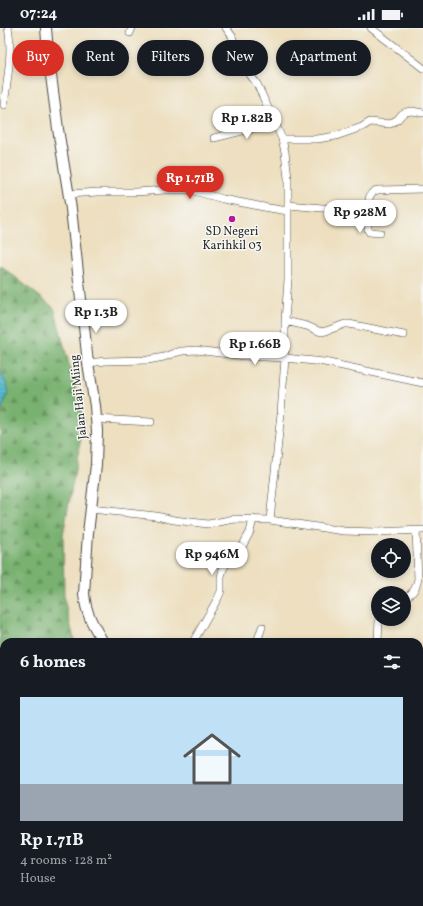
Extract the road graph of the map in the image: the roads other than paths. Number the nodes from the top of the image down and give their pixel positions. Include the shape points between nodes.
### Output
1 (8, 28) edge
2 (46, 28) edge
3 (226, 28) edge
4 (371, 28) edge
5 (423, 68) edge
6 (4, 105) dead end
7 (423, 113) edge
8 (276, 123) junction
9 (214, 138) dead end
10 (282, 139) junction
11 (423, 189) edge
12 (68, 194) junction
13 (288, 208) junction
14 (368, 212) junction
15 (380, 233) dead end
16 (285, 321) junction
17 (404, 335) dead end
18 (285, 358) junction
19 (88, 363) junction
20 (423, 382) edge
21 (96, 419) junction
22 (151, 422) dead end
23 (91, 509) junction
24 (253, 519) junction
25 (270, 520) junction
26 (420, 530) edge
27 (411, 594) edge
28 (379, 626) edge
29 (262, 627) dead end
30 (101, 638) edge
31 (195, 638) edge
32 (258, 638) edge
33 (378, 638) edge

1 - 6 street via 10,50
2 - 12 main road, Jalan Haji Miing
3 - 8 street via 232,36 239,58 257,84
4 - 5 street
7 - 10 street via 406,112 390,124 370,122 336,136
8 - 9 street
8 - 10 street
10 - 13 street via 288,178
11 - 14 street via 373,191 370,194
12 - 13 street via 190,190 269,208
12 - 19 main road, Jalan Haji Miing
13 - 14 street
13 - 16 street
14 - 15 street via 369,232
16 - 17 street via 321,332 349,324
16 - 18 street
18 - 19 street via 196,350 148,360
18 - 20 street via 324,362
18 - 25 street via 282,413
19 - 21 main road, Jalan Haji Miing
21 - 22 street
21 - 23 main road, Jalan Haji Miing via 96,465
23 - 24 street via 208,524 234,519
23 - 30 main road, Jalan Haji Miing via 84,598 89,618
24 - 25 street
24 - 31 street via 243,545 223,569 221,591
25 - 26 street via 344,531
26 - 27 street via 418,579 417,586
28 - 33 street
29 - 32 street

